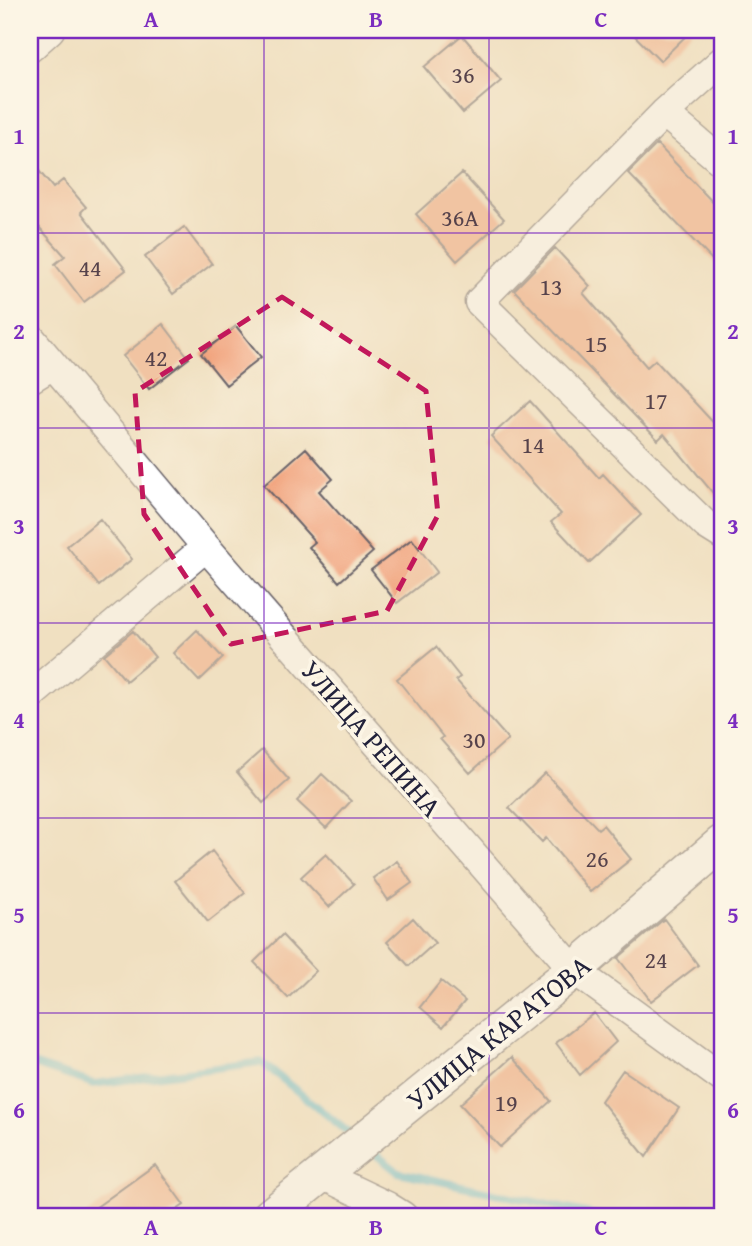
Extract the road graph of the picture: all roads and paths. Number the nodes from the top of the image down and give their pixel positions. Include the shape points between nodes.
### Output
1 (50, 30) edge
2 (30, 48) edge
3 (722, 61) edge
4 (664, 113) junction
5 (722, 162) edge
6 (30, 337) edge
7 (41, 372) edge
8 (722, 535) edge
9 (206, 547) junction
10 (30, 696) edge
11 (722, 843) edge
12 (574, 970) junction
13 (722, 1078) edge
14 (323, 1175) junction
15 (270, 1216) edge
16 (403, 1216) edge

1 - 2 street
3 - 4 street
4 - 5 street
4 - 8 street via 479,302 706,526
6 - 7 street, УЛИЦА РЕПИНА
7 - 9 street, УЛИЦА РЕПИНА
9 - 10 street
9 - 12 street, УЛИЦА РЕПИНА
11 - 12 street, УЛИЦА КАРАТОВА
12 - 13 street, УЛИЦА РЕПИНА
12 - 14 street, УЛИЦА КАРАТОВА
14 - 15 street, УЛИЦА КАРАТОВА
14 - 16 street

